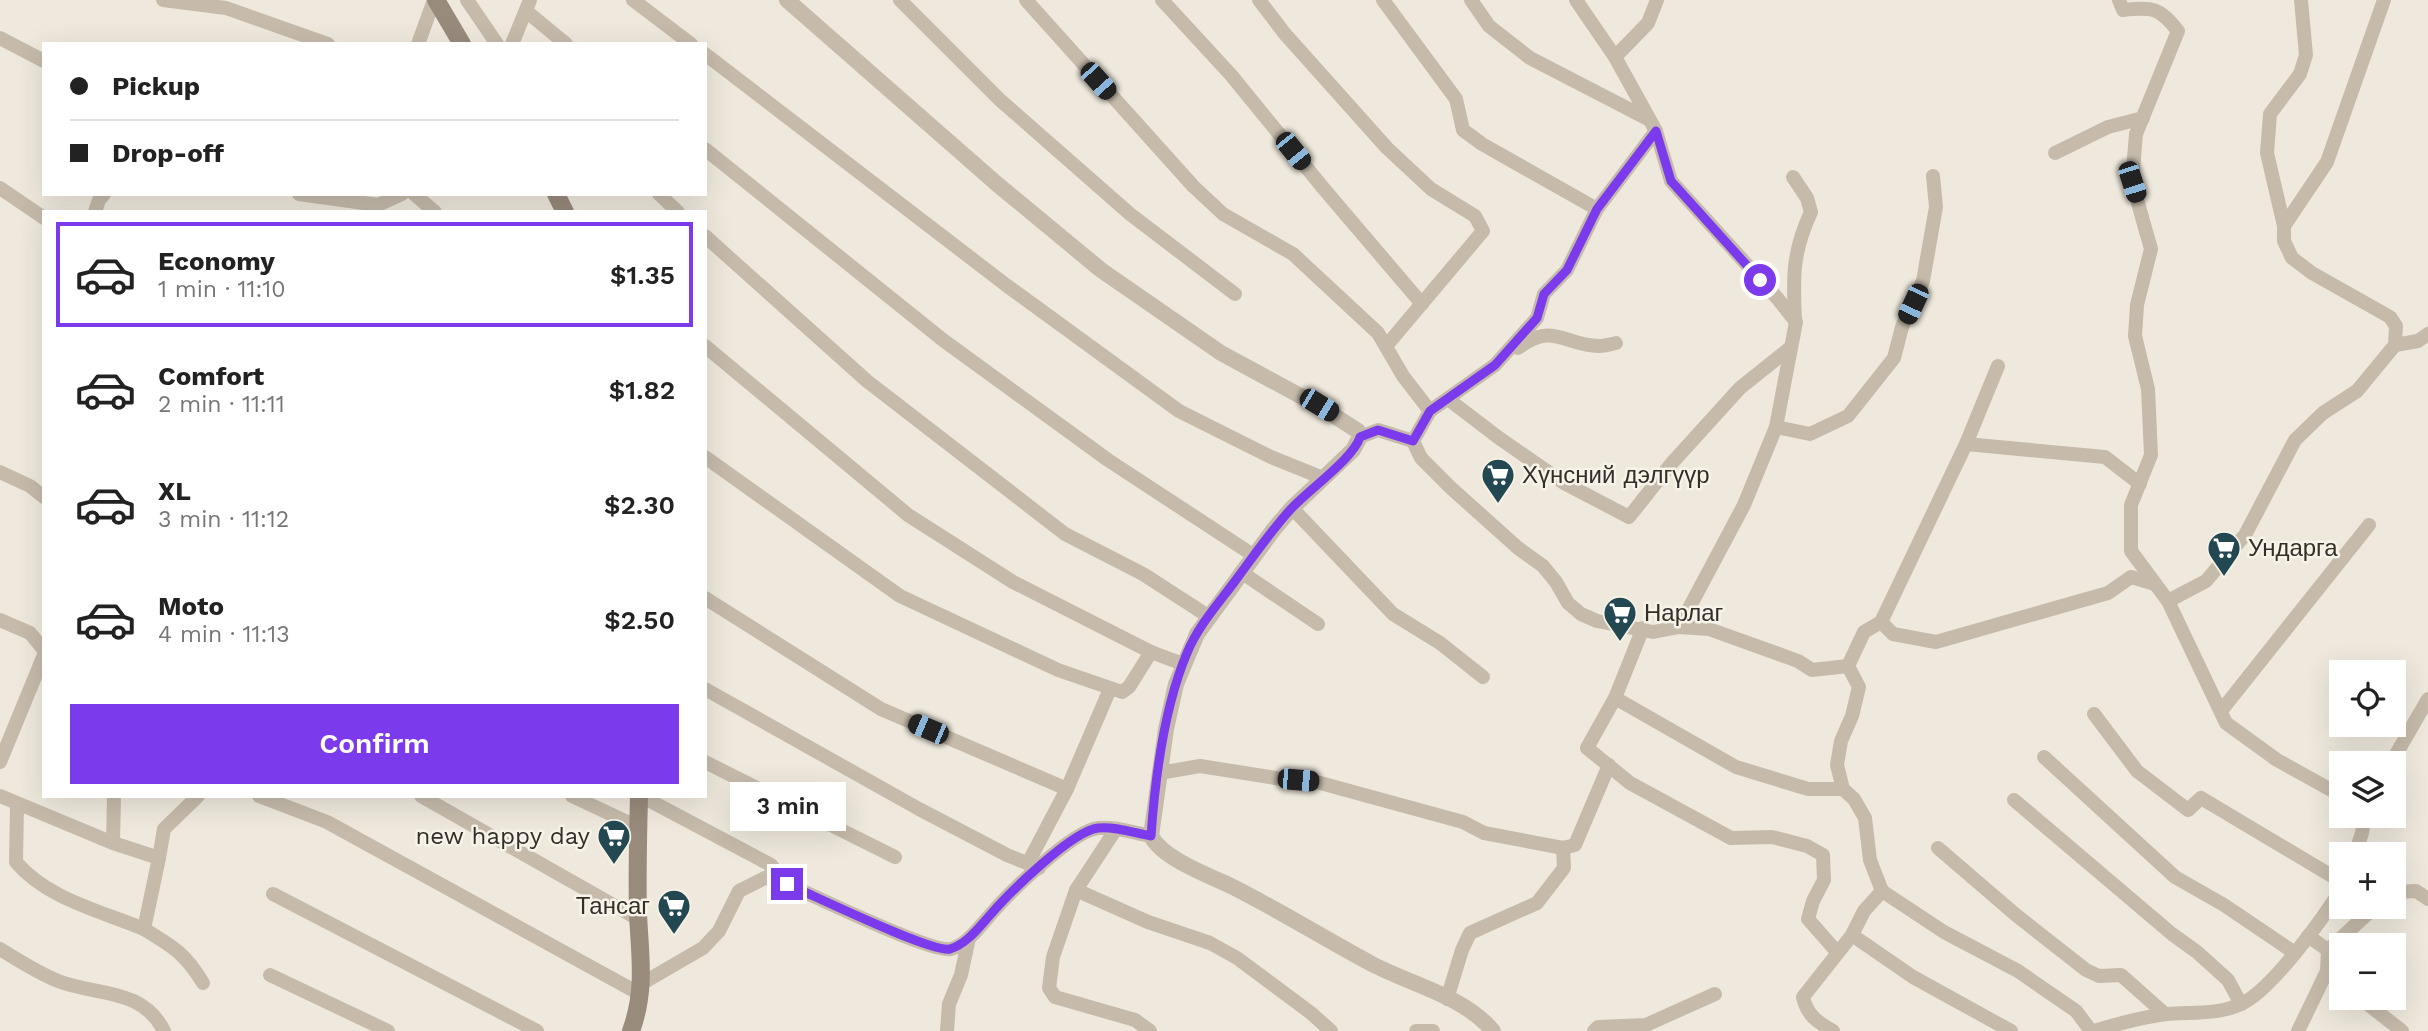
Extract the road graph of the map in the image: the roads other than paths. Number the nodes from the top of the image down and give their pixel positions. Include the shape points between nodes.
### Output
1 (163, 0) edge
2 (435, 0) edge
3 (467, 0) edge
4 (633, 0) edge
5 (787, 0) edge
6 (900, 0) edge
7 (1026, 0) edge
8 (1162, 0) edge
9 (1259, 0) edge
10 (1383, 0) edge
11 (1471, 0) edge
12 (1576, 0) edge
13 (1657, 0) edge
14 (2119, 0) edge
15 (2301, 0) edge
16 (2384, 0) edge
17 (528, 6) edge
18 (0, 38) edge
19 (322, 42) edge
20 (419, 42) edge
21 (461, 42) edge
22 (496, 42) edge
23 (513, 42) edge
24 (564, 42) edge
25 (688, 42) edge
26 (707, 56) edge
27 (1615, 57) junction
28 (42, 60) edge
29 (2143, 118) junction
30 (1652, 125) junction
31 (707, 151) edge
32 (2055, 153) dead end
33 (1933, 176) dead end
34 (1793, 177) dead end
35 (0, 188) edge
36 (309, 196) edge
37 (398, 196) edge
38 (416, 196) edge
39 (661, 196) edge
40 (372, 208) edge
41 (1597, 209) junction
42 (429, 210) edge
43 (676, 210) edge
44 (42, 217) edge
45 (2284, 226) junction
46 (707, 238) edge
47 (1235, 294) dead end
48 (1422, 304) junction
49 (1796, 322) junction
50 (2428, 334) edge
51 (1616, 343) dead end
52 (1387, 345) junction
53 (2395, 345) junction
54 (707, 348) edge
55 (1790, 348) junction
56 (1495, 365) junction
57 (1998, 366) dead end
58 (1448, 399) junction
59 (1430, 411) junction
60 (1776, 427) junction
61 (1360, 437) junction
62 (1413, 441) junction
63 (1966, 444) junction
64 (707, 458) edge
65 (0, 472) edge
66 (1323, 478) junction
67 (2140, 484) junction
68 (42, 495) edge
69 (1292, 508) junction
70 (2369, 525) dead end
71 (1253, 555) junction
72 (1241, 572) junction
73 (2155, 584) junction
74 (707, 599) edge
75 (2168, 601) junction
76 (1208, 616) junction
77 (0, 620) edge
78 (1881, 622) junction
79 (1318, 624) dead end
80 (1679, 627) junction
81 (1643, 628) junction
82 (42, 650) edge
83 (1152, 652) junction
84 (42, 658) edge
85 (1183, 664) junction
86 (1848, 666) junction
87 (1483, 677) dead end
88 (1110, 689) junction
89 (707, 690) edge
90 (1615, 698) junction
91 (2428, 699) edge
92 (2221, 711) junction
93 (2094, 714) dead end
94 (2398, 751) edge
95 (2044, 757) dead end
96 (0, 762) edge
97 (707, 763) edge
98 (1609, 765) junction
99 (1159, 773) junction
100 (1067, 789) junction
101 (1843, 789) junction
102 (2329, 789) edge
103 (1, 797) edge
104 (114, 798) edge
105 (196, 798) edge
106 (264, 798) edge
107 (425, 798) edge
108 (576, 798) edge
109 (640, 798) edge
110 (644, 798) edge
111 (2014, 800) dead end
112 (17, 804) junction
113 (638, 827) junction
114 (1116, 829) junction
115 (1151, 836) junction
116 (113, 843) junction
117 (1563, 848) junction
118 (1938, 848) dead end
119 (895, 857) dead end
120 (159, 858) junction
121 (1034, 866) junction
122 (2329, 874) edge
123 (787, 884) junction
124 (1076, 890) junction
125 (1882, 891) junction
126 (2406, 891) edge
127 (273, 894) dead end
128 (2428, 899) edge
129 (2329, 906) edge
130 (638, 919) junction
131 (2362, 919) edge
132 (144, 929) junction
133 (1852, 936) junction
134 (2308, 936) junction
135 (969, 938) junction
136 (0, 949) edge
137 (2328, 950) junction
138 (1837, 952) junction
139 (2295, 953) junction
140 (2327, 971) joint
141 (270, 975) dead end
142 (203, 983) dead end
143 (640, 989) junction
144 (1715, 994) dead end
145 (1447, 999) junction
146 (2241, 1004) junction
147 (2375, 1010) edge
148 (2165, 1014) junction
149 (164, 1031) edge
150 (388, 1031) edge
151 (537, 1031) edge
152 (631, 1031) edge
153 (947, 1031) edge
154 (1150, 1031) edge
155 (1331, 1031) edge
156 (1416, 1031) edge
157 (1433, 1031) edge
158 (1493, 1031) edge
159 (1594, 1031) edge
160 (1833, 1031) edge
161 (2011, 1031) edge
162 (2092, 1031) edge
163 (2298, 1031) edge
164 (2402, 1031) edge

1 - 19 street via 226,8
2 - 20 street
2 - 21 main road
3 - 22 street
4 - 25 street
5 - 61 street via 1101,270 1221,353 1352,425
6 - 47 street via 1000,100 1100,188
7 - 52 street via 1192,186 1223,214 1293,254
8 - 48 street via 1231,75
9 - 48 street via 1387,148 1431,189 1475,216 1483,231
10 - 41 street via 1456,99 1463,130
11 - 30 street via 1489,26 1530,58
12 - 27 street
13 - 27 street via 1648,23
14 - 29 street via 2123,10 2145,7 2164,13 2178,31
15 - 45 street via 2306,55 2300,74 2270,114 2267,153
16 - 45 street via 2327,162
17 - 23 street
17 - 24 street
18 - 28 street
26 - 66 street via 1179,411
27 - 30 street
29 - 32 street via 2108,127
29 - 67 street via 2136,134 2132,182 2151,249 2137,305 2135,336 2148,389 2151,455
30 - 41 street
30 - 49 street via 1671,181
31 - 71 street via 943,340 1108,460
33 - 60 street via 1936,207 1923,281 1894,358 1848,416 1810,434
34 - 49 street via 1811,212 1801,234 1793,277
35 - 44 street
36 - 40 street
37 - 40 street
38 - 42 street
39 - 43 street
41 - 56 street via 1567,270 1544,294 1537,318
45 - 53 street via 2284,241 2292,258 2390,317 2396,326
46 - 76 street via 867,381 1065,534 1143,574
48 - 52 street
49 - 55 street
50 - 53 street
51 - 56 street via 1598,346 1549,334 1528,341
52 - 59 street via 1403,376
53 - 75 street via 2357,391 2323,413 2295,440 2245,535 2206,581
54 - 83 street via 908,515 1013,582
55 - 58 street via 1740,388 1629,517 1564,483
55 - 60 street
56 - 58 street
57 - 63 street
58 - 59 street
59 - 62 street
60 - 80 street via 1744,505
61 - 62 street via 1378,430
61 - 66 street via 1353,450
62 - 81 street via 1422,458 1451,488 1543,566 1581,614
63 - 67 street via 2105,457
63 - 78 street
64 - 88 street via 900,596 1058,670
65 - 68 street
66 - 69 street
67 - 73 street via 2131,505 2131,551
69 - 71 street
69 - 87 street via 1393,614
70 - 92 street
71 - 72 street
72 - 76 street
72 - 79 street
73 - 75 street
73 - 78 street via 2131,577 2108,593 1936,642 1893,634
74 - 100 street via 881,709
75 - 92 street
76 - 85 street
77 - 82 street via 30,633
78 - 86 street via 1864,632
80 - 81 street via 1653,632
80 - 86 street via 1709,629 1812,670
81 - 90 street
83 - 85 street
83 - 88 street via 1129,687 1122,692
84 - 96 street
85 - 99 street
86 - 101 street via 1859,687 1837,765
88 - 100 street
89 - 121 street via 919,809
90 - 98 street via 1587,748
90 - 101 street via 1736,767 1808,789
91 - 94 street
92 - 102 street via 2226,723 2277,760
93 - 122 street via 2137,771 2189,810 2201,798
95 - 139 street via 2175,877
97 - 119 street
98 - 117 street via 1575,845
98 - 138 street via 1630,783 1731,838 1772,836 1823,855 1824,880 1808,919
99 - 115 street
99 - 117 street via 1200,766 1313,782 1463,822 1484,834
100 - 121 street
101 - 125 street via 1865,818 1870,860
103 - 112 street
104 - 116 street
105 - 120 street via 164,828
106 - 143 street via 327,822
107 - 130 street
108 - 113 street
109 - 113 main road
110 - 123 street via 771,864
111 - 146 street via 2197,952 2228,980
112 - 116 street
112 - 132 street via 16,862 25,873 64,897
113 - 130 main road
114 - 115 street
114 - 121 street via 1097,828 1077,837
114 - 124 street
115 - 145 street via 1181,862
116 - 120 street
117 - 145 street via 1564,868 1537,903 1470,933
118 - 148 street via 2086,970 2099,976 2121,975
120 - 132 street
121 - 135 street
123 - 135 street via 936,948 950,949
123 - 143 street via 767,877 739,891 719,931 703,948
124 - 154 street via 1052,957 1049,988 1055,997 1135,1020
124 - 155 street via 1210,943 1237,958
125 - 133 street via 1864,911
125 - 162 street via 1944,932 2018,971 2076,1011
126 - 128 street via 2416,891
127 - 151 street
129 - 134 street
130 - 143 main road
131 - 137 street
132 - 142 street via 178,950
133 - 138 street
133 - 161 street
134 - 137 street
134 - 139 street
135 - 153 street via 949,1004
136 - 149 street via 60,982 128,998 143,1007
137 - 140 street
138 - 160 street via 1803,997 1814,1020
139 - 146 street
140 - 163 street
141 - 150 street
143 - 152 main road
144 - 159 street via 1646,1026 1598,1027
145 - 158 street via 1468,1008
146 - 148 street via 2205,1013
147 - 164 street
148 - 162 street
156 - 157 street

